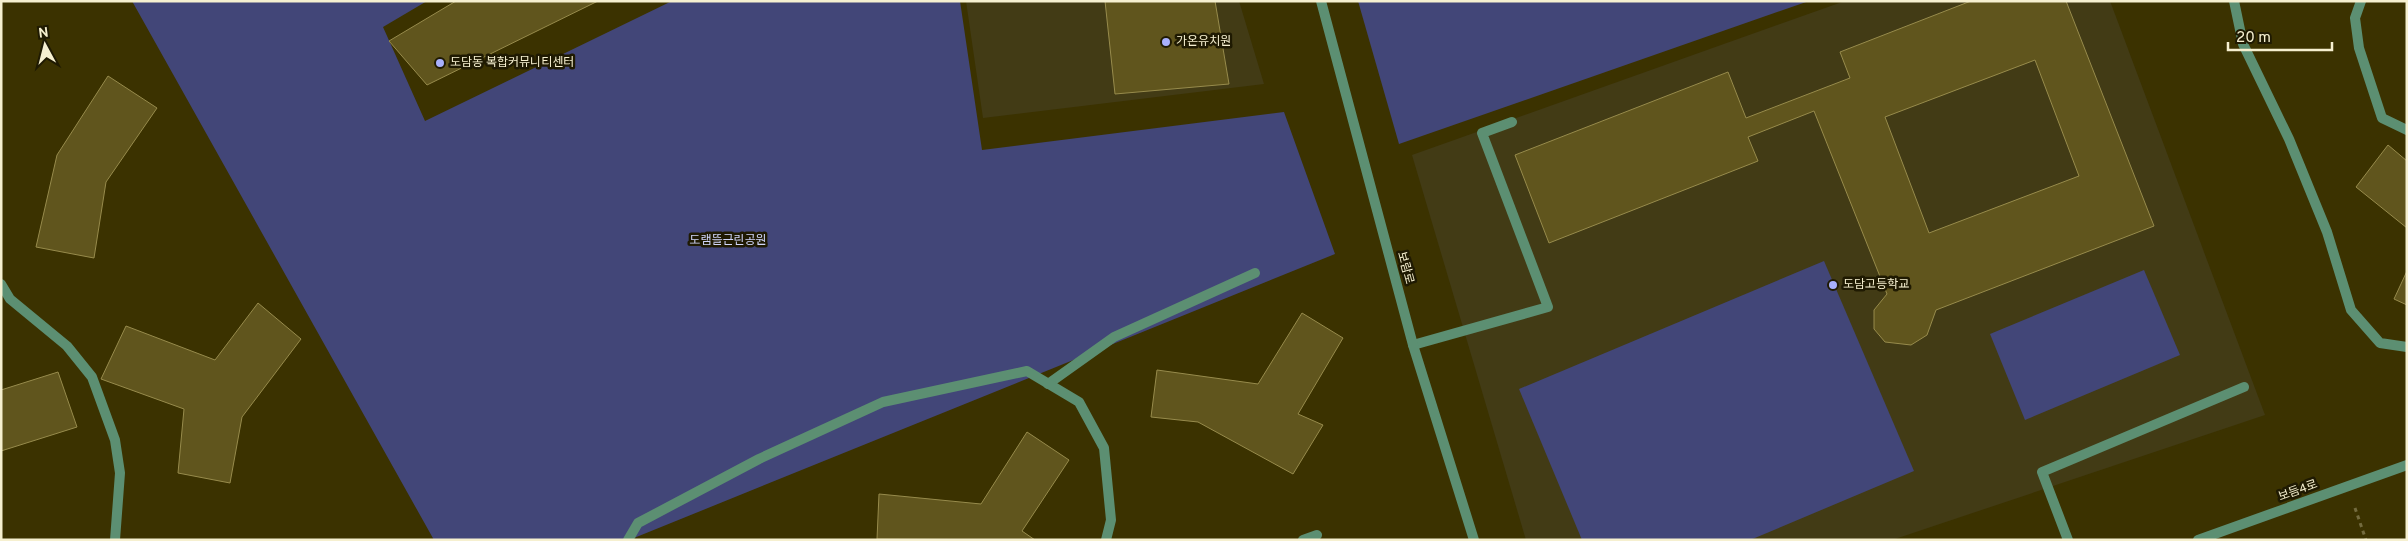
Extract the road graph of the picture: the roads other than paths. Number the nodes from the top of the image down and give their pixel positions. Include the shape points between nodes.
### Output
1 (1322, 1) edge
2 (2234, 1) edge
3 (2361, 1) edge
4 (1512, 122) dead end
5 (2407, 130) edge
6 (1255, 273) dead end
7 (1, 284) edge
8 (1413, 345) junction
9 (2407, 347) edge
10 (1048, 384) junction
11 (2244, 388) dead end
12 (2407, 465) edge
13 (1317, 535) dead end
14 (116, 540) edge
15 (628, 540) edge
16 (1106, 540) edge
17 (1303, 540) edge
18 (1474, 540) edge
19 (2068, 540) edge
20 (2198, 540) edge

1 - 8 street, 보람로
2 - 9 street via 2244,44 2327,232 2351,310 2380,343
3 - 5 street via 2355,18 2359,48 2382,118
4 - 8 street via 1482,133 1548,307
6 - 10 street via 1114,337
7 - 14 street via 10,298 66,346 92,377 115,440 120,473
8 - 18 street, 보람로
10 - 15 street via 1026,371 883,402 759,459 638,524
10 - 16 street via 1079,402 1104,448 1111,520
11 - 19 street via 2042,472
12 - 20 street, 보듬4로
13 - 17 street

